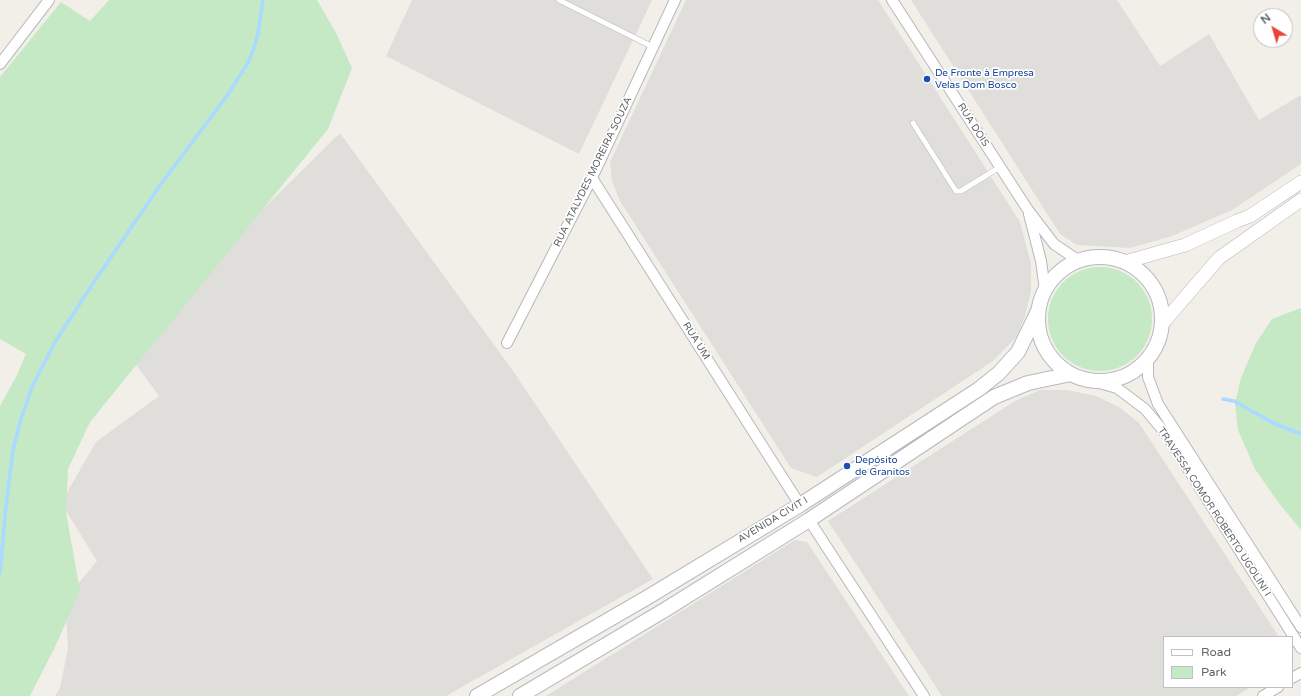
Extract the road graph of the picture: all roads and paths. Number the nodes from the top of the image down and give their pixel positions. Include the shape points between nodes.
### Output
1 (49, 0) edge
2 (559, 0) edge
3 (675, 0) edge
4 (892, 0) edge
5 (653, 47) junction
6 (2, 57) edge
7 (913, 123) dead end
8 (1000, 167) junction
9 (592, 178) junction
10 (1301, 182) edge
11 (1301, 200) edge
12 (1028, 210) junction
13 (1079, 261) junction
14 (1125, 262) junction
15 (1045, 290) junction
16 (1038, 311) junction
17 (1162, 324) junction
18 (507, 343) dead end
19 (1148, 358) junction
20 (1071, 374) junction
21 (1092, 381) junction
22 (800, 505) junction
23 (809, 520) junction
24 (1301, 627) edge
25 (1301, 648) edge
26 (1276, 688) edge
27 (477, 696) edge
28 (520, 696) edge
29 (924, 696) edge
30 (1263, 696) edge

1 - 6 street
2 - 5 lane
3 - 5 street, RUA ATALYDES MOREIRA SOUZA
4 - 8 street, RUA DOIS
5 - 9 street, RUA ATALYDES MOREIRA SOUZA
7 - 8 lane via 956,191 961,191
8 - 12 street, RUA DOIS
9 - 18 street, RUA ATALYDES MOREIRA SOUZA
9 - 22 street, RUA UM
10 - 14 street via 1250,216 1185,245
11 - 17 street via 1219,258
12 - 13 street, RUA DOIS via 1054,244
12 - 15 street, RUA DOIS via 1041,261
13 - 14 main road via 1102,257
13 - 15 main road via 1063,270
14 - 17 main road via 1140,271 1156,291
15 - 16 main road
16 - 20 main road via 1039,330 1045,348 1056,363
16 - 22 main road, AVENIDA CIVIT I via 1018,352 1000,373
17 - 19 main road via 1158,342
19 - 21 main road via 1137,369 1123,377 1108,381
19 - 24 street, TRAVESSA COMOR ROBERTO UGOLINI I via 1148,377 1158,404
20 - 21 main road
20 - 23 main road, AVENIDA CIVIT I via 1028,383 994,397
21 - 25 street, TRAVESSA COMOR ROBERTO UGOLINI I via 1117,388 1145,409 1166,434
22 - 27 main road, AVENIDA CIVIT I via 648,598
23 - 28 main road, AVENIDA CIVIT I
23 - 29 street
26 - 30 street

